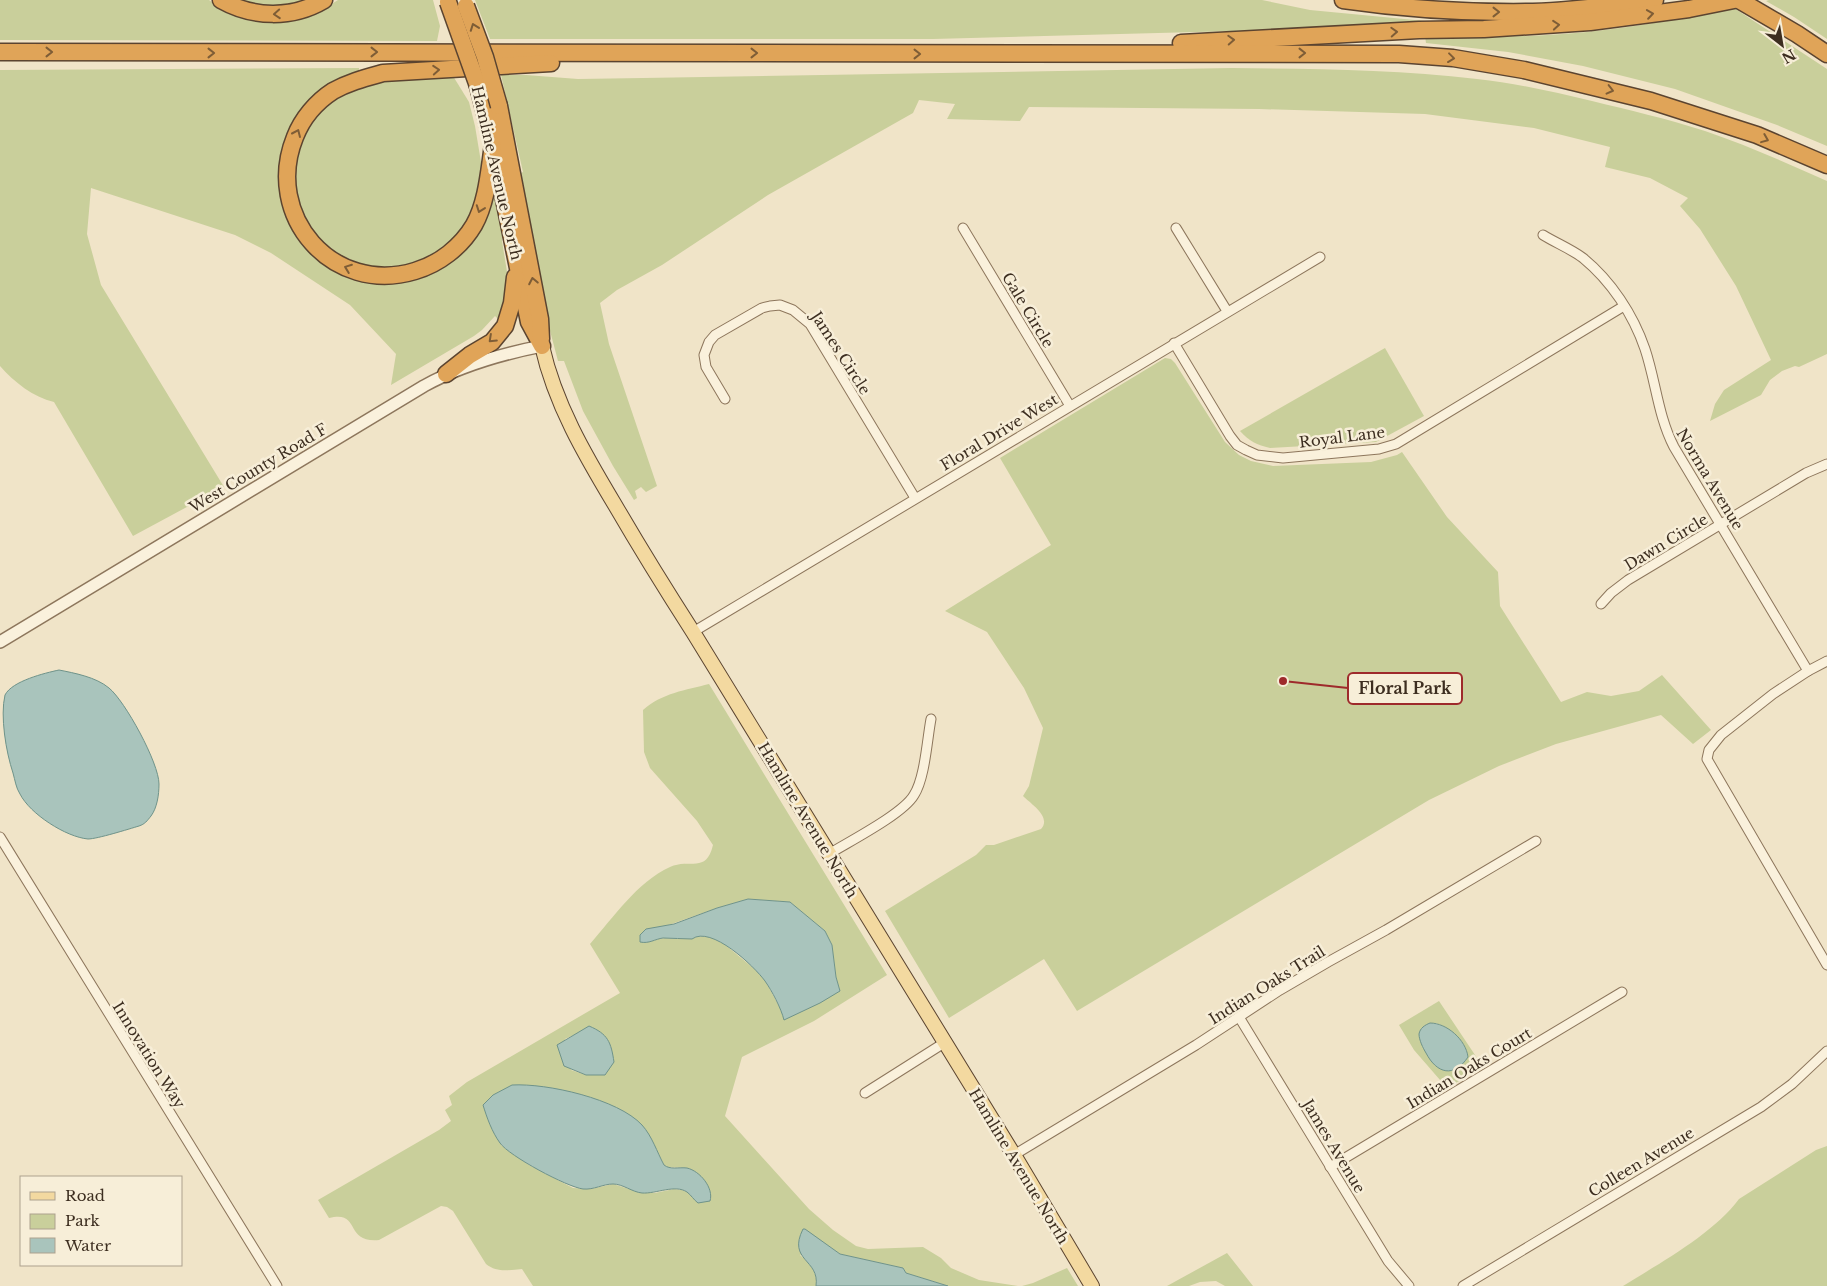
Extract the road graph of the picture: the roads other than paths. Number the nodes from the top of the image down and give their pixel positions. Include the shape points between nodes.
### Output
1 (221, 0) edge
2 (324, 0) edge
3 (1343, 0) edge
4 (1655, 0) edge
5 (1734, 0) edge
6 (1739, 0) edge
7 (456, 2) edge
8 (1600, 14) junction
9 (0, 52) edge
10 (705, 53) junction
11 (973, 54) junction
12 (1827, 54) edge
13 (493, 145) junction
14 (1827, 165) edge
15 (963, 228) dead end
16 (1176, 228) dead end
17 (1543, 236) dead end
18 (1320, 256) dead end
19 (517, 262) junction
20 (1624, 306) junction
21 (1227, 311) junction
22 (1174, 343) junction
23 (542, 346) junction
24 (446, 374) junction
25 (725, 399) dead end
26 (1070, 406) junction
27 (1827, 464) edge
28 (916, 498) junction
29 (1722, 525) junction
30 (1601, 604) dead end
31 (693, 632) junction
32 (0, 642) edge
33 (1827, 661) edge
34 (1808, 670) junction
35 (931, 719) dead end
36 (0, 837) edge
37 (1536, 841) dead end
38 (829, 854) junction
39 (1827, 965) edge
40 (1622, 992) dead end
41 (1239, 1017) junction
42 (944, 1043) junction
43 (1827, 1051) edge
44 (866, 1093) dead end
45 (1014, 1155) junction
46 (1330, 1167) junction
47 (277, 1286) edge
48 (1092, 1286) edge
49 (1409, 1286) edge
50 (1463, 1286) edge

2 -> 1 highway via 308,8 277,14 255,14
3 -> 8 highway via 1465,11
4 - 8 highway
8 -> 5 highway via 1689,9
6 - 12 highway
7 - 13 highway, Hamline Avenue North, bridge
23 -> 7 highway, Hamline Avenue North, bridge via 540,318 499,106 485,57
11 -> 8 highway via 1484,29
9 -> 10 highway
10 -> 11 highway
13 -> 10 highway via 482,207 463,241 428,267 404,274 362,273 322,254 295,218 288,196 286,172 299,126 326,97 357,79 383,74
11 -> 14 highway via 1333,53 1453,58 1557,77 1651,101 1757,135
13 - 19 highway, Hamline Avenue North
15 - 26 street, Gale Circle
16 - 21 street
17 - 20 street, Norma Avenue via 1581,257 1599,273
18 - 21 street, Floral Drive West
19 - 23 highway, Hamline Avenue North via 529,322
19 -> 24 highway via 512,304 505,326 492,342
20 - 22 street, Royal Lane via 1396,444 1379,449 1283,458 1257,455 1237,445
20 - 29 street, Norma Avenue via 1645,350 1666,430
21 - 22 street, Floral Drive West
22 - 26 street, Floral Drive West
23 - 24 street, West County Road F
23 - 31 main road, Hamline Avenue North via 547,370 572,430 653,571
24 - 32 street, West County Road F
25 - 28 street, James Circle via 706,367 704,355 709,342 715,335 762,308 780,305 793,310 810,324
26 - 28 street, Floral Drive West
27 - 29 street, Dawn Circle via 1806,473
28 - 31 street, Floral Drive West
29 - 30 street, Dawn Circle via 1628,580
29 - 34 street, Norma Avenue
31 - 38 main road, Hamline Avenue North
33 - 34 street
34 - 39 street via 1721,735 1709,750 1707,759
35 - 38 street via 915,794 896,812
36 - 47 street, Innovation Way
37 - 41 street, Indian Oaks Trail
38 - 42 main road, Hamline Avenue North
40 - 46 street, Indian Oaks Court
41 - 45 street, Indian Oaks Trail
41 - 46 street, James Avenue
42 - 44 street
42 - 45 main road, Hamline Avenue North
43 - 50 street, Colleen Avenue via 1792,1084 1761,1107
45 - 48 main road, Hamline Avenue North
46 - 49 street, James Avenue via 1388,1261

